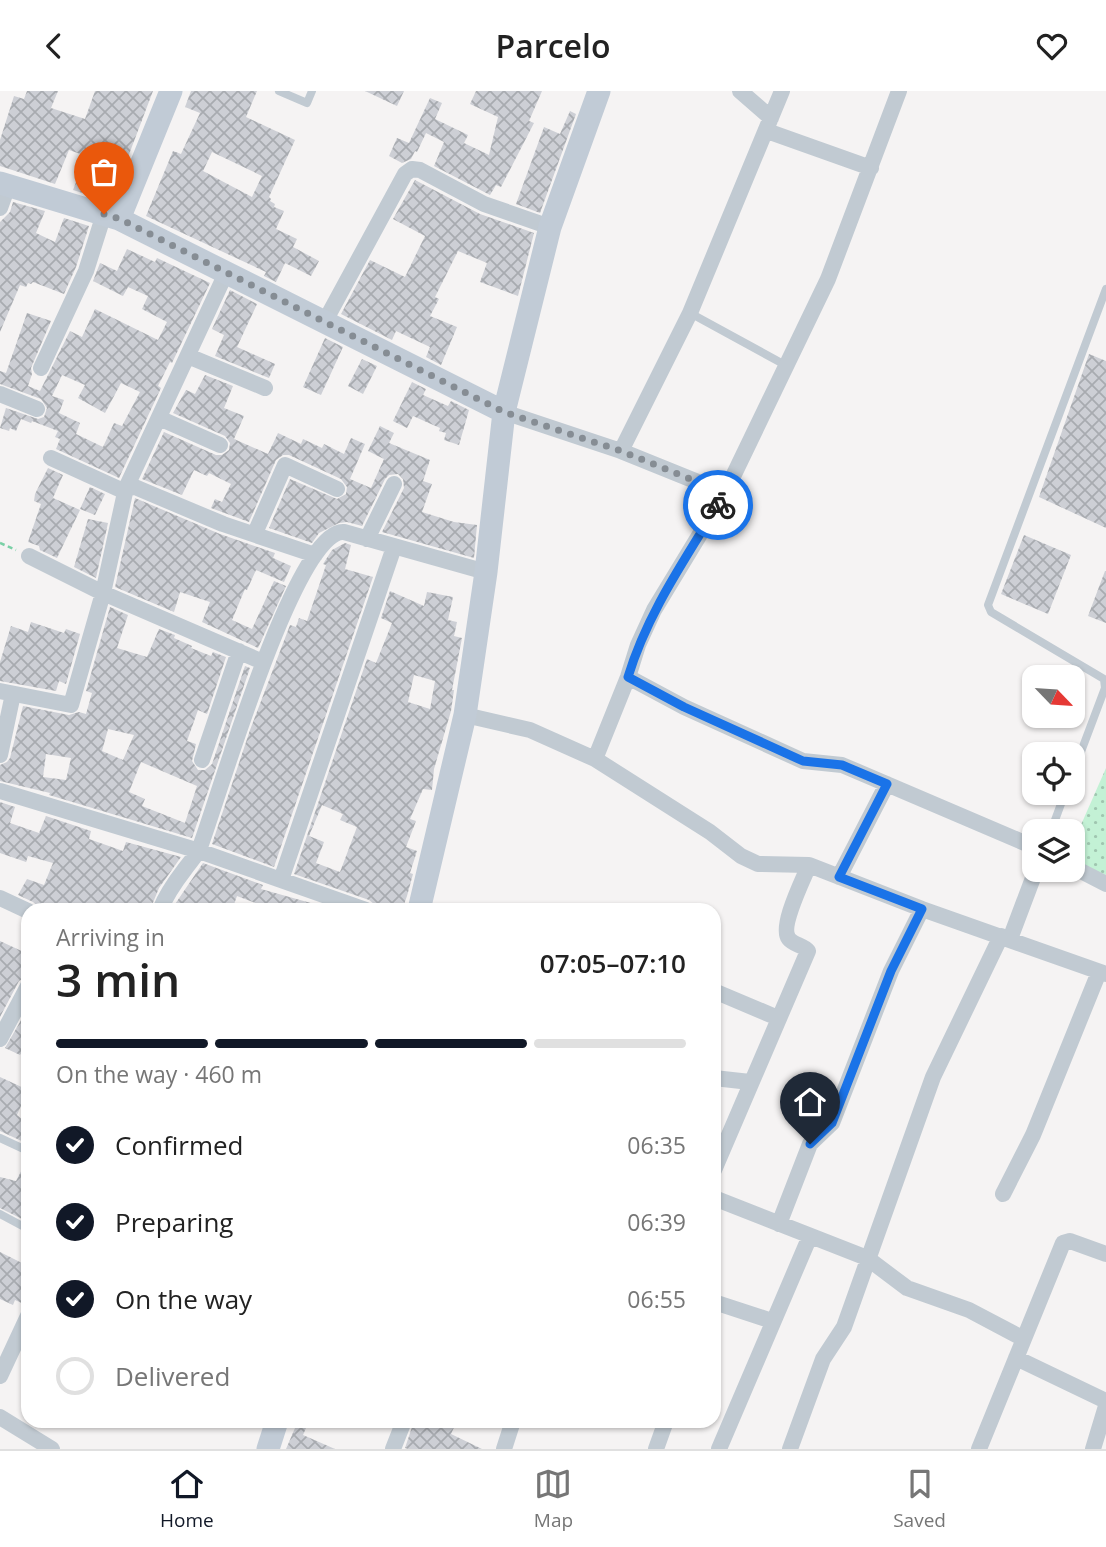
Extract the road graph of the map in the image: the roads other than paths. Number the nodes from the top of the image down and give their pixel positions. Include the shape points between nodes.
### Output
1 (171, 91) edge
2 (279, 91) edge
3 (312, 91) edge
4 (599, 91) edge
5 (740, 91) edge
6 (782, 91) edge
7 (900, 91) edge
8 (769, 124) junction
9 (871, 168) junction
10 (3, 192) edge
11 (112, 217) junction
12 (550, 227) junction
13 (226, 272) junction
14 (1106, 289) edge
15 (690, 313) junction
16 (324, 323) junction
17 (188, 356) junction
18 (787, 366) junction
19 (41, 368) dead end
20 (265, 388) dead end
21 (0, 394) edge
22 (37, 409) dead end
23 (504, 412) junction
24 (159, 418) junction
25 (220, 445) dead end
26 (621, 451) junction
27 (51, 458) dead end
28 (394, 484) dead end
29 (126, 488) junction
30 (337, 489) dead end
31 (725, 493) junction
32 (255, 533) junction
33 (367, 539) junction
34 (394, 547) junction
35 (315, 555) junction
36 (29, 556) road end
37 (486, 572) junction
38 (103, 593) junction
39 (239, 651) junction
40 (263, 662) junction
41 (628, 677) junction
42 (7, 693) edge
43 (465, 715) junction
44 (1085, 742) edge
45 (0, 755) edge
46 (595, 759) junction
47 (202, 760) dead end
48 (887, 784) junction
49 (0, 791) edge
50 (1022, 842) edge
51 (199, 851) junction
52 (809, 865) junction
53 (1085, 873) edge
54 (839, 877) junction
55 (281, 880) junction
56 (1031, 882) edge
57 (1106, 884) edge
58 (0, 898) edge
59 (164, 903) edge
60 (346, 903) edge
61 (421, 903) edge
62 (21, 908) edge
63 (922, 909) junction
64 (1005, 938) junction
65 (1103, 973) edge
66 (721, 994) edge
67 (21, 999) edge
68 (778, 1018) junction
69 (0, 1039) edge
70 (721, 1078) edge
71 (750, 1082) junction
72 (0, 1138) edge
73 (21, 1148) edge
74 (721, 1153) edge
75 (1003, 1193) dead end
76 (721, 1201) edge
77 (0, 1214) edge
78 (779, 1224) junction
79 (21, 1225) edge
80 (810, 1236) junction
81 (1106, 1254) edge
82 (867, 1258) junction
83 (721, 1304) edge
84 (772, 1321) junction
85 (21, 1331) edge
86 (1022, 1338) junction
87 (1016, 1358) junction
88 (0, 1376) edge
89 (1106, 1404) edge
90 (0, 1417) edge
91 (275, 1428) edge
92 (401, 1428) edge
93 (511, 1428) edge
94 (664, 1428) edge
95 (52, 1449) edge
96 (268, 1449) edge
97 (393, 1449) edge
98 (504, 1449) edge
99 (656, 1449) edge
100 (719, 1449) edge
101 (790, 1449) edge
102 (979, 1449) edge
103 (1093, 1449) edge

1 - 11 street
2 - 3 lane via 307,103
4 - 12 street
5 - 8 street
6 - 8 street
7 - 9 street
8 - 9 street
8 - 15 street
9 - 18 street
10 - 11 street
11 - 13 street
11 - 19 street
12 - 16 street via 484,204 412,169 405,174
12 - 23 street
13 - 16 street
13 - 17 street
14 - 44 lane via 988,608 1104,680
15 - 18 lane
15 - 26 street
16 - 23 street
17 - 20 street
17 - 24 street
18 - 31 street
21 - 22 street
23 - 26 street
23 - 37 street
24 - 25 street
24 - 29 street
26 - 31 street
27 - 29 street via 118,489
28 - 33 street
29 - 32 street via 142,489
29 - 38 street
30 - 32 street via 285,465
31 - 41 street via 654,610
32 - 35 street
33 - 34 street
33 - 35 street via 338,532 327,538
34 - 37 street
34 - 55 street
35 - 40 street
36 - 38 street
37 - 43 street
38 - 39 street
38 - 42 street via 71,705
39 - 40 street
39 - 47 street
40 - 51 street
41 - 46 street
41 - 48 street via 803,761 842,765
42 - 45 street
43 - 46 street via 530,730
43 - 61 street
46 - 52 street via 741,856 758,864
48 - 50 street
48 - 54 street
49 - 51 street
51 - 55 street
51 - 59 street
52 - 54 street
52 - 68 street via 786,932 808,951
53 - 57 street
54 - 63 street
55 - 60 street
56 - 64 street
58 - 62 street
63 - 64 street
63 - 78 street via 891,971 832,1123 810,1144
64 - 65 street
64 - 82 street via 933,1077
65 - 75 street
66 - 68 street
67 - 69 street
68 - 71 street
70 - 71 street
71 - 74 street
72 - 73 lane
76 - 78 street
77 - 79 lane
78 - 80 street
80 - 82 street
80 - 84 street
81 - 86 street via 1070,1241 1063,1243
82 - 86 street via 907,1288 969,1310
82 - 101 street via 844,1327 823,1359
83 - 84 street
84 - 100 street
85 - 88 street
86 - 87 street
87 - 89 street
87 - 102 street
89 - 103 street
90 - 95 street
91 - 96 street
92 - 97 street
93 - 98 street
94 - 99 street

